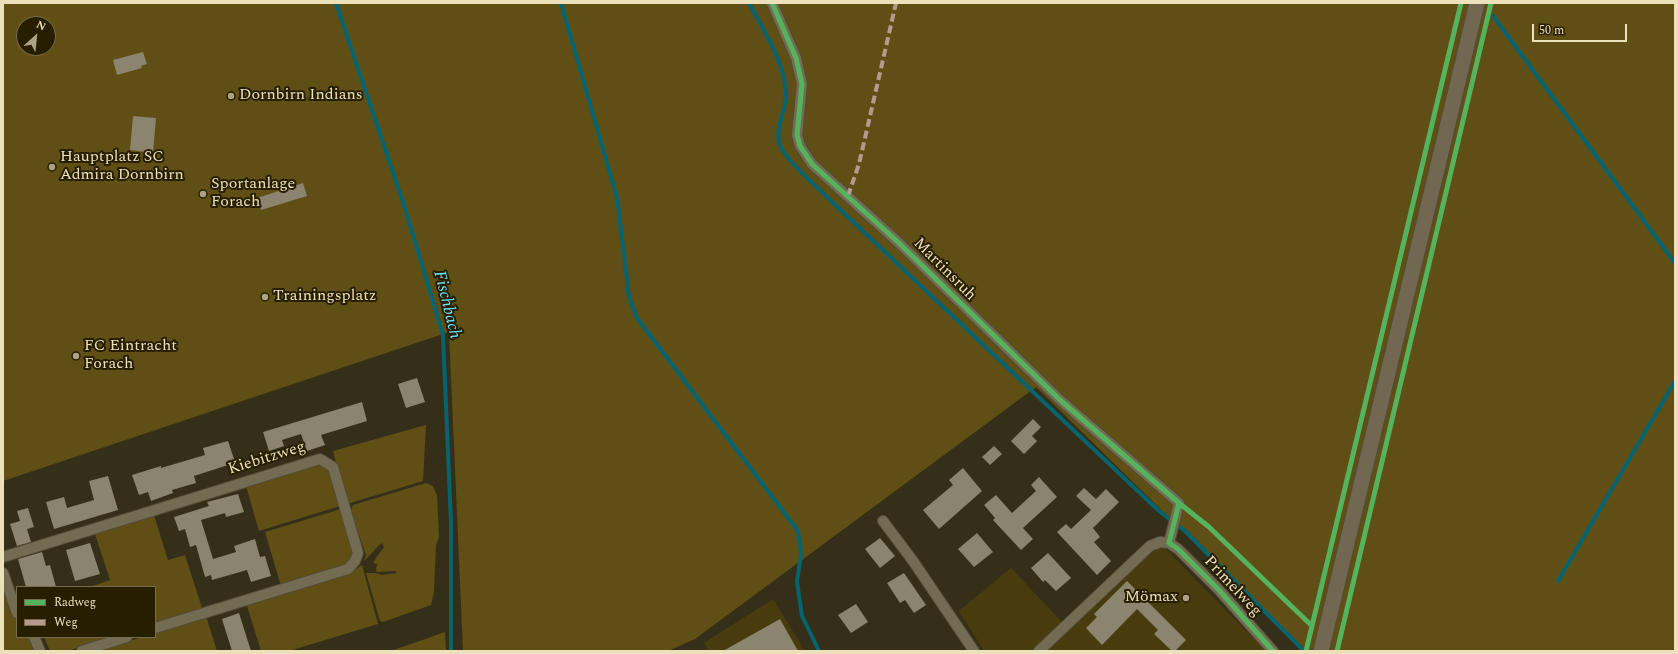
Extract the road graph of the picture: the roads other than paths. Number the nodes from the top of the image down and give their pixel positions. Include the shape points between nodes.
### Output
1 (772, 3) edge
2 (1477, 3) edge
3 (883, 521) dead end
4 (1169, 542) junction
5 (3, 556) edge
6 (3, 573) edge
7 (16, 610) edge
8 (156, 628) edge
9 (34, 638) edge
10 (124, 638) edge
11 (40, 651) edge
12 (82, 651) edge
13 (974, 651) edge
14 (1040, 651) edge
15 (1274, 651) edge
16 (1321, 651) edge

1 - 4 street, Martinsruh via 796,58 802,84 797,135 800,146 812,164 899,243 1059,399 1179,503
2 - 16 main road
3 - 13 street
4 - 14 street via 1150,546
4 - 15 street, Primelweg via 1218,589
5 - 8 street, Kiebitzweg via 320,459 333,467 358,553 348,569
6 - 7 street
9 - 11 street
10 - 12 street

